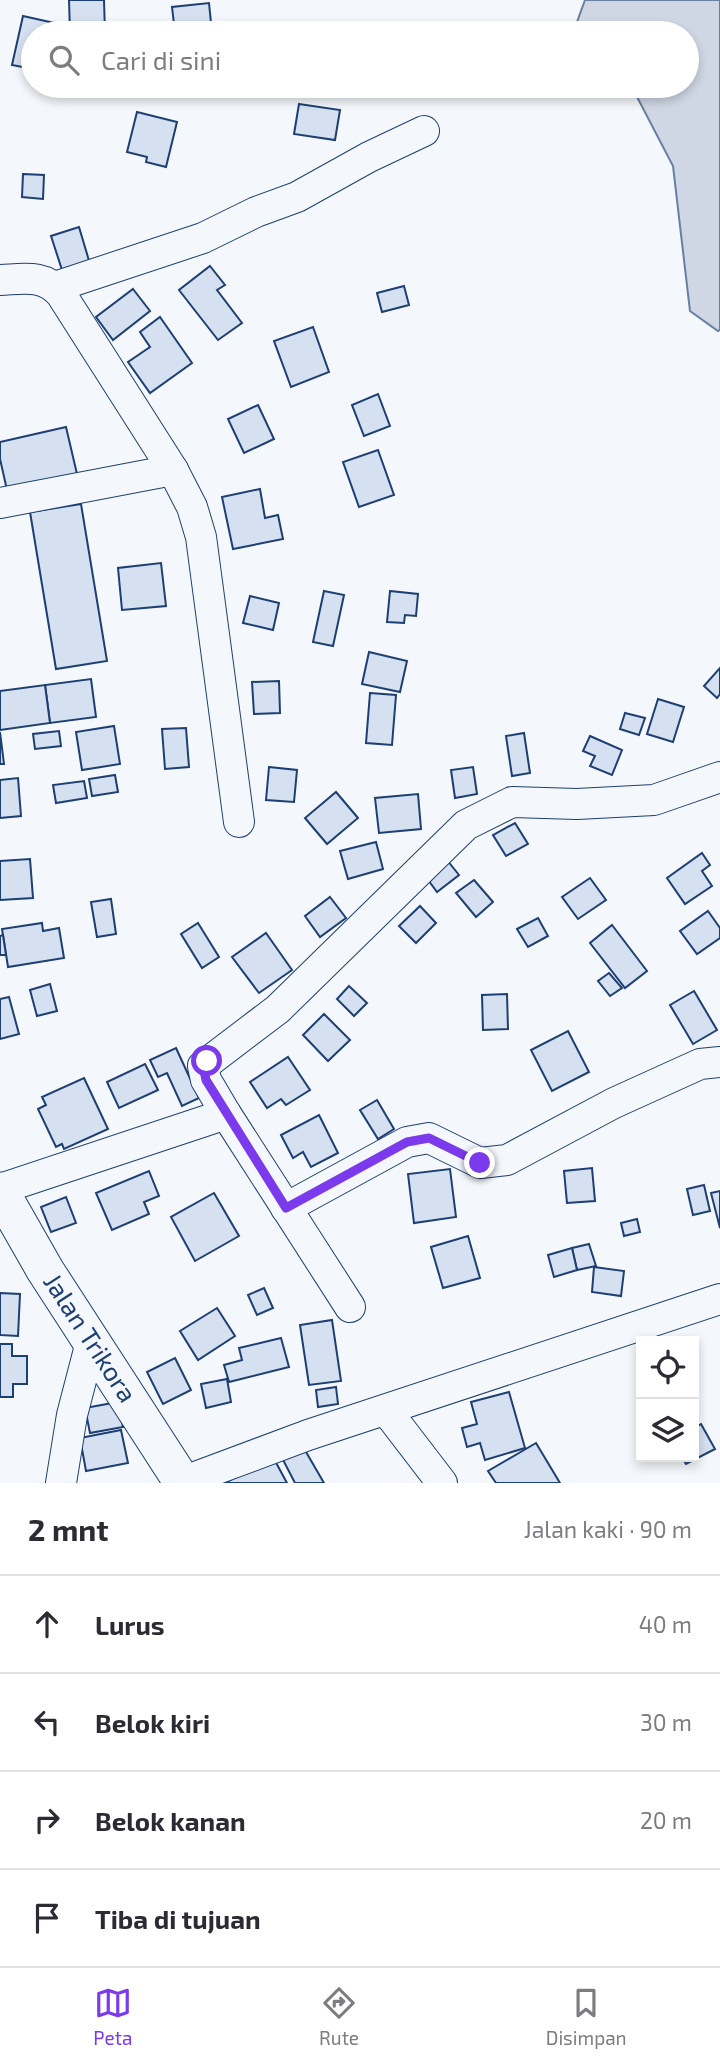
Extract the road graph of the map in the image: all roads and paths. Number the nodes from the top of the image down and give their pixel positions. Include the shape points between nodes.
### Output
1 (424, 131) dead end
2 (0, 280) edge
3 (55, 287) junction
4 (173, 470) junction
5 (0, 503) edge
6 (720, 777) edge
7 (239, 822) dead end
8 (720, 1062) edge
9 (226, 1114) junction
10 (0, 1190) edge
11 (286, 1208) junction
12 (720, 1299) edge
13 (350, 1307) dead end
14 (91, 1342) junction
15 (386, 1410) junction
16 (183, 1482) edge
17 (61, 1483) edge
18 (442, 1483) edge

1 - 3 street via 298,197 203,238
2 - 3 street via 39,278
3 - 4 street
4 - 5 street
4 - 7 street via 201,537
6 - 9 street via 654,800 512,802 466,825 278,1009 207,1061 203,1066 206,1080
8 - 11 street via 700,1064 614,1103 507,1160 480,1163 429,1138 407,1142
9 - 10 street
9 - 11 street
10 - 14 street, Jalan Trikora
11 - 13 street
12 - 15 street
14 - 16 street, Jalan Trikora
14 - 17 street
15 - 16 street
15 - 18 street

